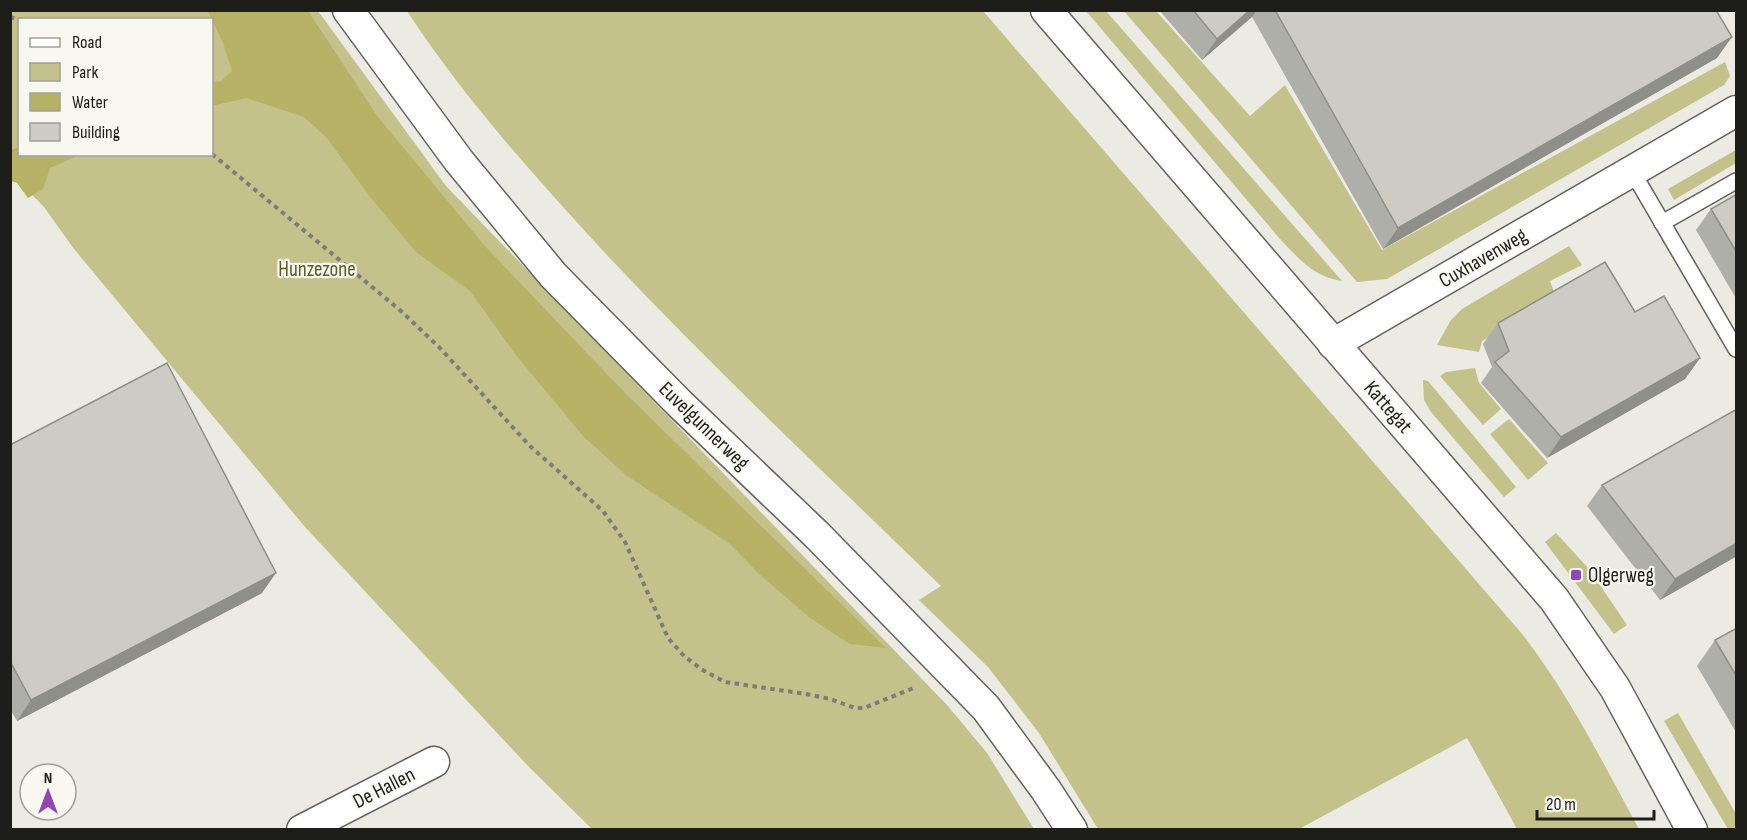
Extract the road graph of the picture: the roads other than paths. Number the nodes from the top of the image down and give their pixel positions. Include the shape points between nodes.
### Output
1 (348, 10) edge
2 (1046, 10) edge
3 (1737, 111) edge
4 (1632, 171) junction
5 (1737, 181) edge
6 (1662, 223) junction
7 (1333, 344) junction
8 (1737, 349) edge
9 (434, 762) dead end
10 (302, 830) edge
11 (1072, 830) edge
12 (1692, 830) edge

1 - 11 street, Euvelgunnerweg via 459,161 553,275 986,708
2 - 7 street, Kattegat
3 - 4 street, Cuxhavenweg
4 - 6 lane
4 - 7 street, Cuxhavenweg
5 - 6 lane
6 - 8 lane
7 - 12 street, Kattegat via 1554,599 1615,688
9 - 10 street, De Hallen

